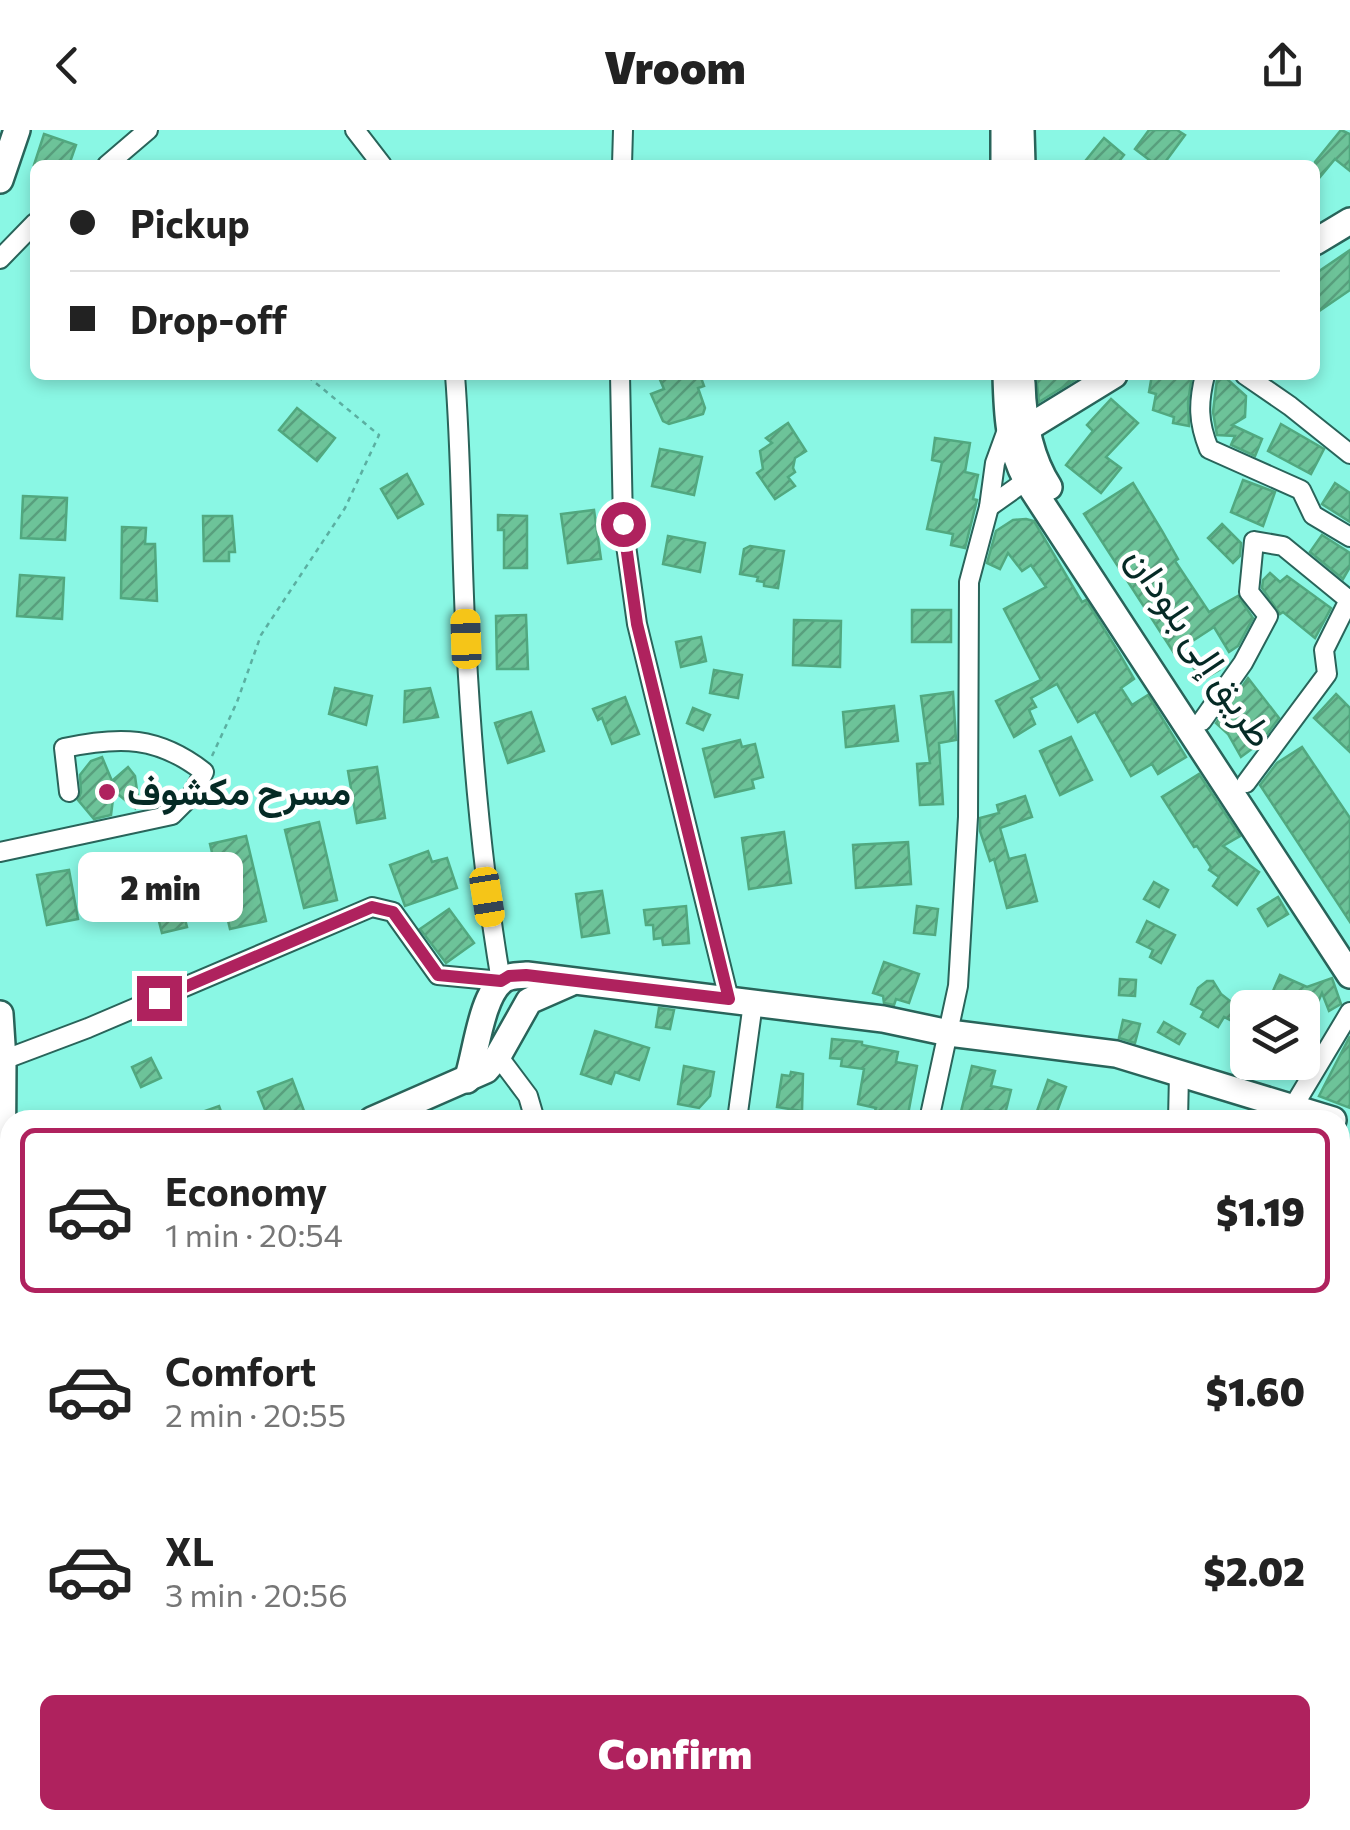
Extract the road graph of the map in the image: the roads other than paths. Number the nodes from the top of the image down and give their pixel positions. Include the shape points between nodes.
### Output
1 (17, 130) edge
2 (148, 130) edge
3 (355, 130) edge
4 (622, 130) edge
5 (1004, 130) edge
6 (1021, 130) edge
7 (113, 160) edge
8 (378, 160) edge
9 (622, 160) edge
10 (1004, 160) edge
11 (1022, 160) edge
12 (0, 180) edge
13 (1350, 222) edge
14 (30, 228) edge
15 (1320, 239) edge
16 (0, 258) edge
17 (455, 380) edge
18 (620, 380) edge
19 (1007, 380) edge
20 (1022, 380) edge
21 (1105, 380) edge
22 (1204, 380) edge
23 (1252, 380) edge
24 (1017, 430) junction
25 (1350, 454) edge
26 (1033, 476) junction
27 (989, 506) junction
28 (1350, 537) edge
29 (1350, 599) edge
30 (1202, 721) junction
31 (1246, 783) junction
32 (68, 792) dead end
33 (0, 852) edge
34 (1350, 948) edge
35 (1350, 974) edge
36 (501, 981) junction
37 (575, 982) junction
38 (741, 1001) junction
39 (1350, 1012) edge
40 (0, 1014) edge
41 (949, 1032) junction
42 (498, 1056) junction
43 (3, 1060) junction
44 (1179, 1074) junction
45 (467, 1080) junction
46 (1293, 1107) junction
47 (3, 1110) edge
48 (396, 1110) edge
49 (533, 1110) edge
50 (737, 1110) edge
51 (931, 1110) edge
52 (1178, 1110) edge
53 (1302, 1110) edge

1 - 12 street
2 - 7 street
3 - 8 street
4 - 9 street
5 - 10 street
6 - 11 street
13 - 15 street
14 - 16 street
17 - 36 street via 477,788
18 - 38 street via 623,524 637,624
19 - 24 street
20 - 24 street
21 - 24 street
22 - 28 street via 1199,425 1208,448 1301,490 1314,515
23 - 25 street
24 - 26 street via 1016,461
24 - 27 street via 995,463
26 - 27 street
26 - 30 street, طريق إلى بلودان
26 - 35 street
27 - 41 street via 969,582 968,817
29 - 30 street via 1283,546 1254,541 1250,592 1268,616
29 - 31 street via 1324,650 1327,674
30 - 31 street, طريق إلى بلودان
31 - 34 street, طريق إلى بلودان
32 - 33 street via 64,748 110,738 156,744 204,772 172,815
36 - 37 street via 526,975
36 - 43 street via 438,975 393,912 372,907
36 - 45 street via 488,1000
37 - 38 street
37 - 42 street via 530,1001
38 - 41 street
38 - 50 street
39 - 46 street
40 - 43 street
41 - 44 street via 1116,1054
41 - 51 street
42 - 45 street
42 - 49 street
43 - 47 street
44 - 46 street
44 - 52 street
45 - 48 street
46 - 53 street

